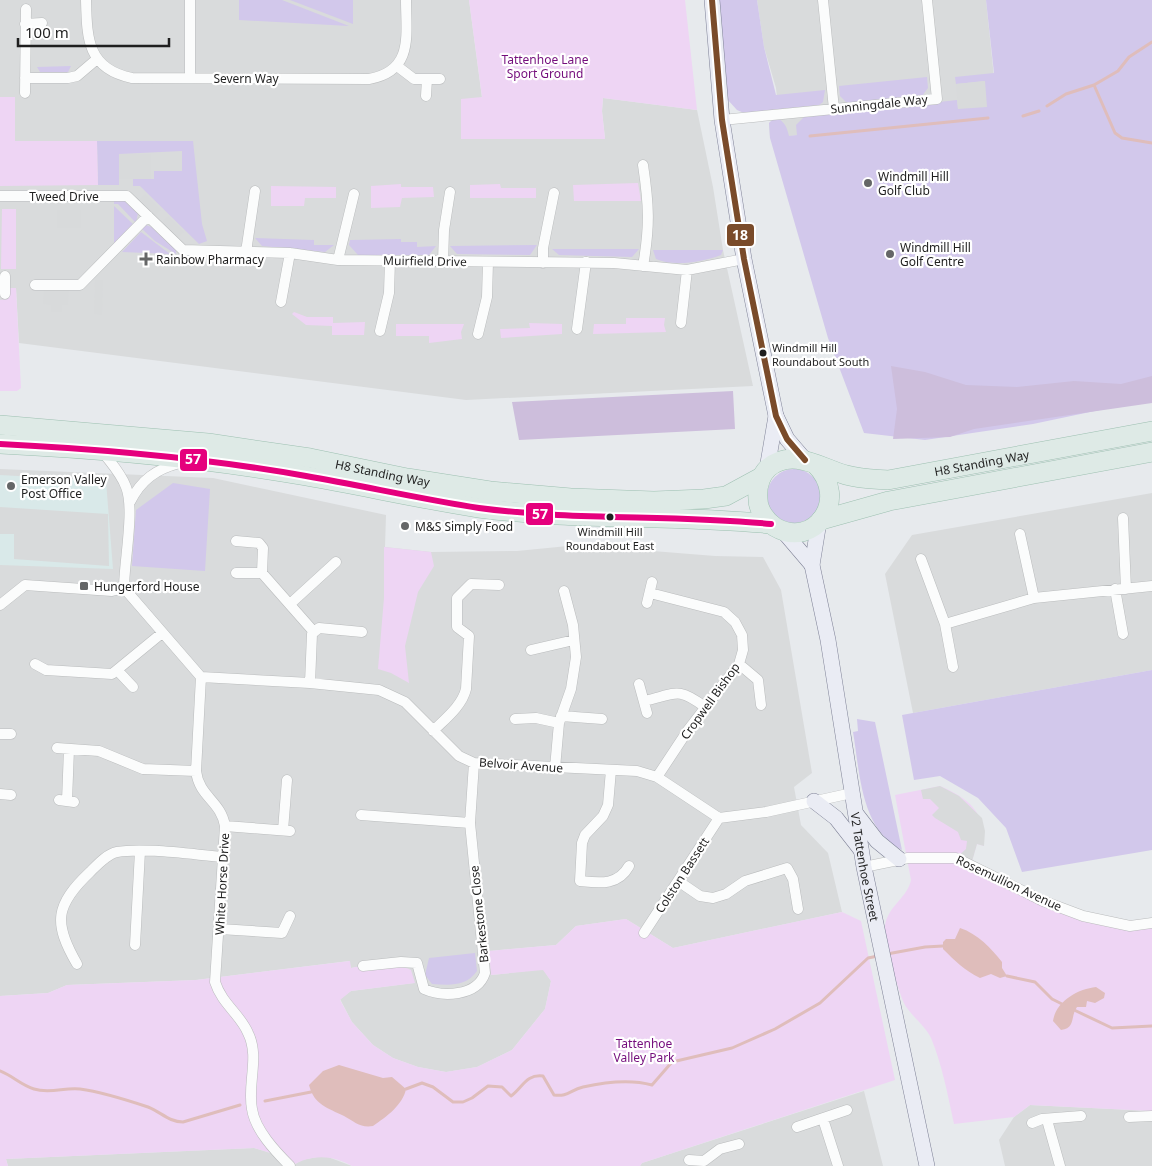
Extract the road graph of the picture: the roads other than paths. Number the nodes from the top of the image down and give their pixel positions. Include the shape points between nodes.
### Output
1 (86, 0) edge
2 (190, 0) edge
3 (406, 0) edge
4 (712, 0) edge
5 (823, 0) edge
6 (927, 0) edge
7 (26, 9) dead end
8 (42, 23) dead end
9 (26, 24) junction
10 (97, 59) junction
11 (397, 66) junction
12 (25, 78) junction
13 (190, 78) junction
14 (427, 79) junction
15 (440, 79) dead end
16 (25, 93) dead end
17 (426, 96) dead end
18 (834, 109) junction
19 (722, 120) junction
20 (644, 165) dead end
21 (255, 192) dead end
22 (450, 192) dead end
23 (554, 193) dead end
24 (354, 194) dead end
25 (0, 196) edge
26 (128, 196) joint
27 (148, 216) junction
28 (246, 252) junction
29 (290, 253) junction
30 (744, 259) junction
31 (338, 260) junction
32 (390, 260) junction
33 (442, 262) junction
34 (488, 262) junction
35 (586, 262) junction
36 (543, 263) junction
37 (643, 266) junction
38 (687, 270) junction
39 (35, 285) dead end
40 (281, 302) dead end
41 (681, 323) dead end
42 (578, 329) dead end
43 (380, 331) dead end
44 (478, 334) dead end
45 (776, 416) junction
46 (0, 425) edge
47 (1152, 431) edge
48 (0, 444) edge
49 (101, 450) junction
50 (1152, 452) edge
51 (193, 460) junction
52 (810, 462) junction
53 (764, 474) junction
54 (130, 502) junction
55 (1123, 518) dead end
56 (820, 521) junction
57 (777, 527) junction
58 (1020, 534) dead end
59 (236, 541) dead end
60 (921, 559) dead end
61 (336, 562) dead end
62 (812, 565) junction
63 (236, 572) dead end
64 (262, 573) junction
65 (652, 582) dead end
66 (1152, 586) edge
67 (499, 587) dead end
68 (124, 588) junction
69 (1120, 589) junction
70 (564, 591) dead end
71 (1034, 598) junction
72 (290, 604) junction
73 (0, 605) edge
74 (945, 624) junction
75 (162, 632) junction
76 (314, 632) junction
77 (362, 632) dead end
78 (1123, 634) dead end
79 (574, 640) junction
80 (531, 650) dead end
81 (35, 664) dead end
82 (739, 664) junction
83 (953, 667) dead end
84 (118, 671) junction
85 (201, 676) junction
86 (310, 682) junction
87 (639, 684) dead end
88 (133, 687) dead end
89 (644, 701) junction
90 (761, 705) dead end
91 (705, 707) junction
92 (647, 713) dead end
93 (515, 719) dead end
94 (560, 720) junction
95 (602, 720) dead end
96 (433, 731) junction
97 (11, 734) dead end
98 (0, 735) edge
99 (58, 748) dead end
100 (69, 749) junction
101 (474, 763) junction
102 (555, 768) junction
103 (611, 770) junction
104 (196, 771) junction
105 (657, 777) junction
106 (287, 780) dead end
107 (852, 793) junction
108 (66, 801) dead end
109 (814, 801) junction
110 (856, 813) junction
111 (361, 816) dead end
112 (719, 818) junction
113 (470, 823) junction
114 (225, 826) junction
115 (861, 851) junction
116 (140, 852) junction
117 (224, 857) junction
118 (900, 859) junction
119 (629, 866) dead end
120 (864, 867) junction
121 (678, 881) junction
122 (798, 910) dead end
123 (290, 916) dead end
124 (1152, 923) edge
125 (220, 929) junction
126 (644, 933) dead end
127 (135, 945) dead end
128 (76, 964) dead end
129 (362, 966) dead end
130 (847, 1110) dead end
131 (1081, 1116) dead end
132 (1152, 1116) edge
133 (1129, 1117) dead end
134 (823, 1119) junction
135 (1047, 1120) junction
136 (1032, 1123) dead end
137 (797, 1127) dead end
138 (739, 1144) dead end
139 (689, 1160) dead end
140 (705, 1163) edge
141 (290, 1166) edge
142 (838, 1166) edge
143 (927, 1166) edge
144 (1060, 1166) edge

1 - 10 street, Severn Way via 87,36
2 - 13 street
3 - 11 street via 406,47
4 - 19 street
5 - 18 street
6 - 18 street, Sunningdale Way via 937,98
7 - 9 street
8 - 9 street
9 - 12 street
10 - 12 street via 77,76
10 - 13 street, Severn Way via 118,76
11 - 13 street, Severn Way via 369,79
11 - 14 street via 414,79
12 - 16 street
14 - 15 street
14 - 17 street
18 - 19 street, Sunningdale Way
19 - 30 street
20 - 37 street via 650,228
21 - 28 street
22 - 33 street
23 - 36 street
24 - 31 street
25 - 26 street, Tweed Drive
26 - 27 street, Muirfield Drive
27 - 28 street, Muirfield Drive via 183,250
27 - 39 street via 80,285
28 - 29 street, Muirfield Drive
29 - 31 street, Muirfield Drive
29 - 40 street
30 - 38 street, Muirfield Drive
30 - 45 street
31 - 32 street, Muirfield Drive
32 - 33 street, Muirfield Drive
32 - 43 street via 389,293
33 - 34 street, Muirfield Drive
34 - 36 street, Muirfield Drive
34 - 44 street via 487,297
35 - 36 street, Muirfield Drive
35 - 37 street, Muirfield Drive
35 - 42 street
37 - 38 street, Muirfield Drive
38 - 41 street
45 - 52 street via 787,439
45 - 53 street
46 - 53 highway, H8 Standing Way via 208,443 490,491 571,498 704,499 726,496
47 - 52 highway, H8 Standing Way via 888,480 846,475
48 - 49 highway, H8 Standing Way
49 - 51 highway, H8 Standing Way
49 - 54 street via 126,487
50 - 56 highway, H8 Standing Way via 889,501
51 - 54 street via 154,472 136,490
51 - 57 highway, H8 Standing Way via 305,476 480,508 565,516 703,518
52 - 53 highway via 785,459
52 - 56 highway via 824,473 830,484 828,510
53 - 57 highway via 757,490 758,502 762,514
54 - 68 street
55 - 69 street
56 - 57 highway via 802,531
56 - 62 street, V2 Tattenhoe Street
57 - 62 street, V2 Tattenhoe Street
58 - 71 street
59 - 64 street via 259,543 263,548
60 - 74 street
61 - 72 street
62 - 107 street, V2 Tattenhoe Street via 828,640
63 - 64 street
64 - 72 street
65 - 82 street, Cropwell Bishop via 649,598 724,612 735,622 742,635
66 - 69 street
67 - 96 street via 471,584 457,598 457,627 469,636 464,698
68 - 73 street via 112,591 24,585
68 - 75 street
69 - 71 street
69 - 78 street
70 - 79 street via 574,625
71 - 74 street
72 - 76 street
74 - 83 street
75 - 84 street
75 - 85 street
76 - 77 street via 319,628
76 - 86 street
79 - 80 street
79 - 94 street via 576,657 571,688
81 - 84 street via 46,670 112,674
82 - 90 street via 758,680
82 - 91 street, Cropwell Bishop
84 - 88 street
85 - 86 street, Belvoir Avenue
85 - 104 street, White Horse Drive
86 - 96 street, Belvoir Avenue via 391,693 405,702
87 - 89 street
89 - 91 street via 675,692 687,694
89 - 92 street
91 - 105 street, Cropwell Bishop
93 - 94 street
94 - 95 street
94 - 102 street
96 - 101 street, Belvoir Avenue via 459,756
97 - 98 street
99 - 100 street
100 - 104 street via 99,751 143,769
100 - 108 street
101 - 102 street, Belvoir Avenue
101 - 113 street, Barkestone Close
102 - 103 street, Belvoir Avenue
103 - 105 street, Belvoir Avenue via 637,771
103 - 119 street via 608,806 582,843 580,881 606,883 621,877
104 - 114 street, White Horse Drive via 197,783 223,814
105 - 112 street, Belvoir Avenue
106 - 114 street via 286,830
107 - 109 street
107 - 110 street, V2 Tattenhoe Street
109 - 112 street
109 - 115 street via 836,818
110 - 115 street, V2 Tattenhoe Street
110 - 118 street via 877,842
111 - 113 street
112 - 121 street, Colston Bassett
113 - 129 street, Barkestone Close via 483,978 472,988 452,994 435,994 424,988 417,963
114 - 117 street, White Horse Drive
115 - 120 street, V2 Tattenhoe Street
116 - 117 street
116 - 127 street
116 - 128 street via 110,854 68,893 63,903 61,932
117 - 125 street, White Horse Drive
118 - 120 street, Rosemullion Avenue
118 - 124 street, Rosemullion Avenue via 927,856 956,858 1043,901 1084,916 1130,926
120 - 143 street, V2 Tattenhoe Street
121 - 122 street via 700,896 713,898 754,878 787,868 793,878
121 - 126 street, Colston Bassett
123 - 125 street via 282,933
125 - 141 street, White Horse Drive via 215,982 219,995 248,1032 253,1048 252,1111 265,1136
130 - 134 street
131 - 135 street
132 - 133 street
134 - 137 street
134 - 142 street
135 - 136 street
135 - 144 street
138 - 140 street via 720,1149
139 - 140 street

